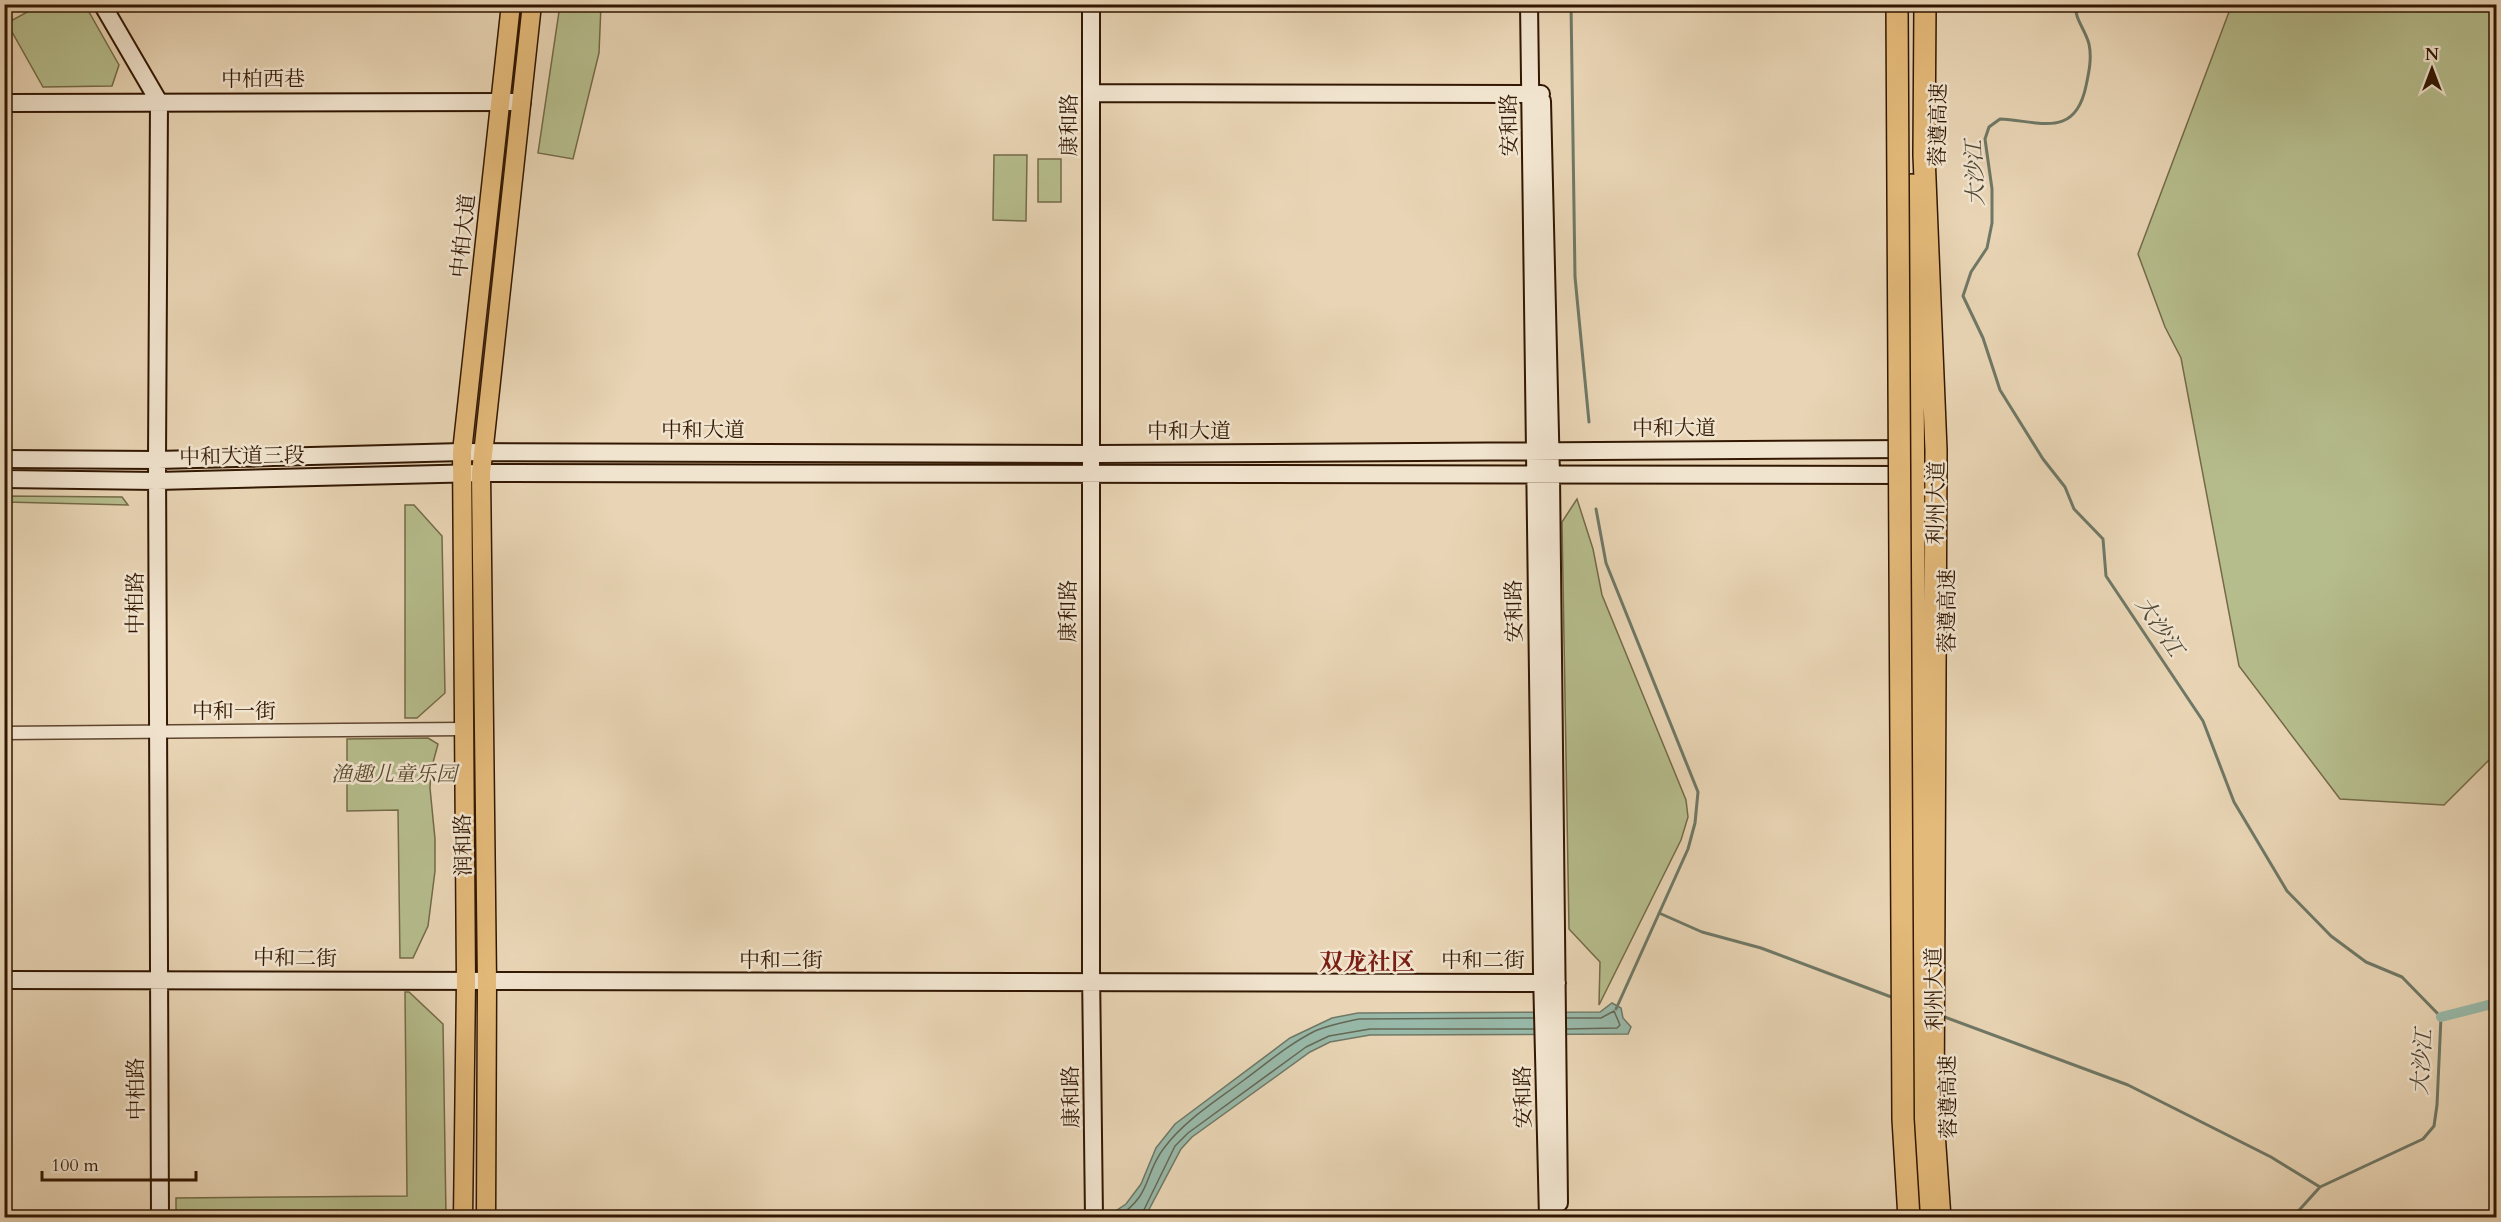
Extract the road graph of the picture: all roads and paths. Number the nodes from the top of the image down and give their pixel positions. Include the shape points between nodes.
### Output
1 (102, 4) edge
2 (511, 4) edge
3 (532, 4) edge
4 (1091, 4) edge
5 (1529, 4) edge
6 (1541, 4) edge
7 (1897, 4) edge
8 (1911, 4) edge
9 (1925, 4) edge
10 (1940, 4) edge
11 (1092, 93) junction
12 (1536, 94) junction
13 (501, 100) junction
14 (159, 102) junction
15 (522, 102) junction
16 (4, 103) edge
17 (1915, 449) junction
18 (462, 452) junction
19 (482, 452) junction
20 (1542, 452) junction
21 (1090, 454) junction
22 (4, 459) edge
23 (157, 460) junction
24 (481, 472) junction
25 (462, 473) junction
26 (1090, 473) junction
27 (1915, 475) junction
28 (1543, 476) junction
29 (4, 479) edge
30 (157, 481) junction
31 (463, 729) junction
32 (159, 730) junction
33 (4, 733) edge
34 (4, 969) edge
35 (157, 975) junction
36 (466, 977) junction
37 (487, 977) junction
38 (1092, 977) junction
39 (1549, 978) junction
40 (4, 980) edge
41 (1923, 985) junction
42 (1925, 1040) junction
43 (1551, 1049) junction
44 (160, 1218) edge
45 (463, 1218) edge
46 (486, 1218) edge
47 (1094, 1218) edge
48 (1548, 1218) edge
49 (1560, 1218) edge
50 (1909, 1218) edge
51 (1925, 1218) edge
52 (1941, 1218) edge
53 (1953, 1218) edge

1 - 14 street
2 - 13 main road, 中柏大道
3 - 15 main road, 中柏大道
4 - 11 street, 康和路
5 - 12 street, 安和路
6 - 12 street, 安和路
7 - 50 highway, 蓉遵高速, bridge via 1902,1119
8 - 17 highway, 利州大道
9 - 41 highway, 利州大道 via 1924,155 1936,450
10 - 53 highway, 蓉遵高速 via 1938,181 1947,508 1946,1102
11 - 12 street
11 - 21 street, 康和路
12 - 20 street, 安和路
13 - 14 street, 中柏西巷
13 - 15 street, 中柏西巷
13 - 18 main road, 中柏大道
14 - 16 street, 中柏西巷
14 - 23 street, 中柏路
15 - 19 main road, 中柏大道
17 - 20 street, 中和大道
17 - 27 highway, 利州大道
18 - 19 street, 中和大道
18 - 23 street, 中和大道三段
18 - 25 main road, 中柏大道
19 - 21 street, 中和大道
19 - 24 main road, 中柏大道
20 - 21 street, 中和大道
20 - 28 street, 安和路
21 - 26 street, 康和路
22 - 23 street, 中和大道三段
23 - 30 street, 中柏路
24 - 25 street, 中和大道三段
24 - 26 street, 中和大道
24 - 37 main road, 润和路
25 - 30 street, 中和大道三段
25 - 31 main road, 润和路
26 - 28 street, 中和大道
26 - 38 street, 康和路
27 - 28 street, 中和大道
27 - 41 highway, 利州大道
28 - 39 street, 安和路
29 - 30 street, 中和大道三段
30 - 32 street, 中柏路
31 - 32 street, 中和一街
31 - 36 main road, 润和路
32 - 33 street, 中和一街
32 - 35 street, 中柏路
34 - 35 street, 中和二街
35 - 36 street, 中和二街
35 - 40 street, 中和二街
35 - 44 street, 中柏路
36 - 37 street, 中和二街
36 - 45 main road, 润和路
37 - 38 street, 中和二街
37 - 46 main road, 润和路
38 - 39 street, 中和二街
38 - 47 street, 康和路
39 - 43 street, 安和路
41 - 42 highway, 利州大道
42 - 51 highway, 利州大道 via 1917,1117
42 - 52 highway, 利州大道
43 - 48 street, 安和路
43 - 49 street, 安和路

